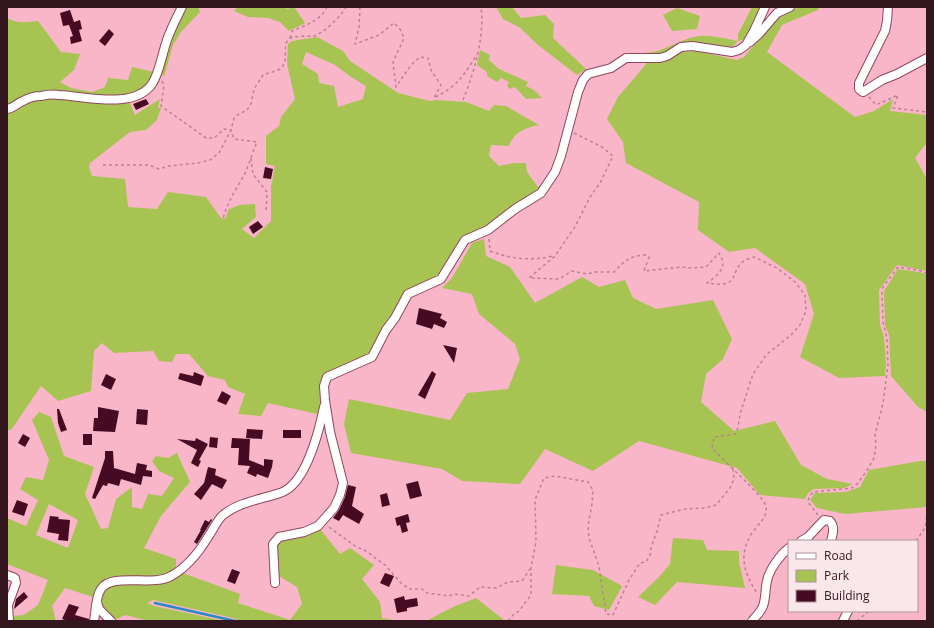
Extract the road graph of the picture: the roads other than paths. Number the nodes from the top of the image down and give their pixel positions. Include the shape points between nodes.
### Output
1 (182, 7) edge
2 (764, 7) edge
3 (790, 7) edge
4 (888, 7) edge
5 (746, 45) junction
6 (927, 58) edge
7 (7, 109) edge
8 (325, 400) junction
9 (803, 540) edge
10 (831, 540) edge
11 (788, 549) edge
12 (7, 575) edge
13 (275, 583) dead end
14 (96, 599) junction
15 (848, 612) edge
16 (9, 621) edge
17 (94, 621) edge
18 (111, 621) edge
19 (752, 621) edge
20 (843, 621) edge

1 - 7 street via 166,41 152,83 143,92 129,98 111,99 38,96
2 - 5 street
3 - 5 street via 778,13
4 - 6 street via 885,31 859,84 859,89 863,92
5 - 8 street via 732,52 692,46 681,47 664,57 626,58 611,68 588,74 578,92 555,172 541,193 510,212 488,230 465,240 441,279 408,294 372,357 327,377 324,386
8 - 13 street via 343,483 340,495 334,508 322,522 310,530 279,538 273,544
8 - 14 street via 308,460 289,489 237,507 223,515 198,551 169,578 109,582 101,588
9 - 10 street via 824,520 833,524
11 - 19 street via 770,570 764,603
12 - 16 street via 15,578 16,583 8,605
14 - 17 street
14 - 18 street via 99,609
15 - 20 street

